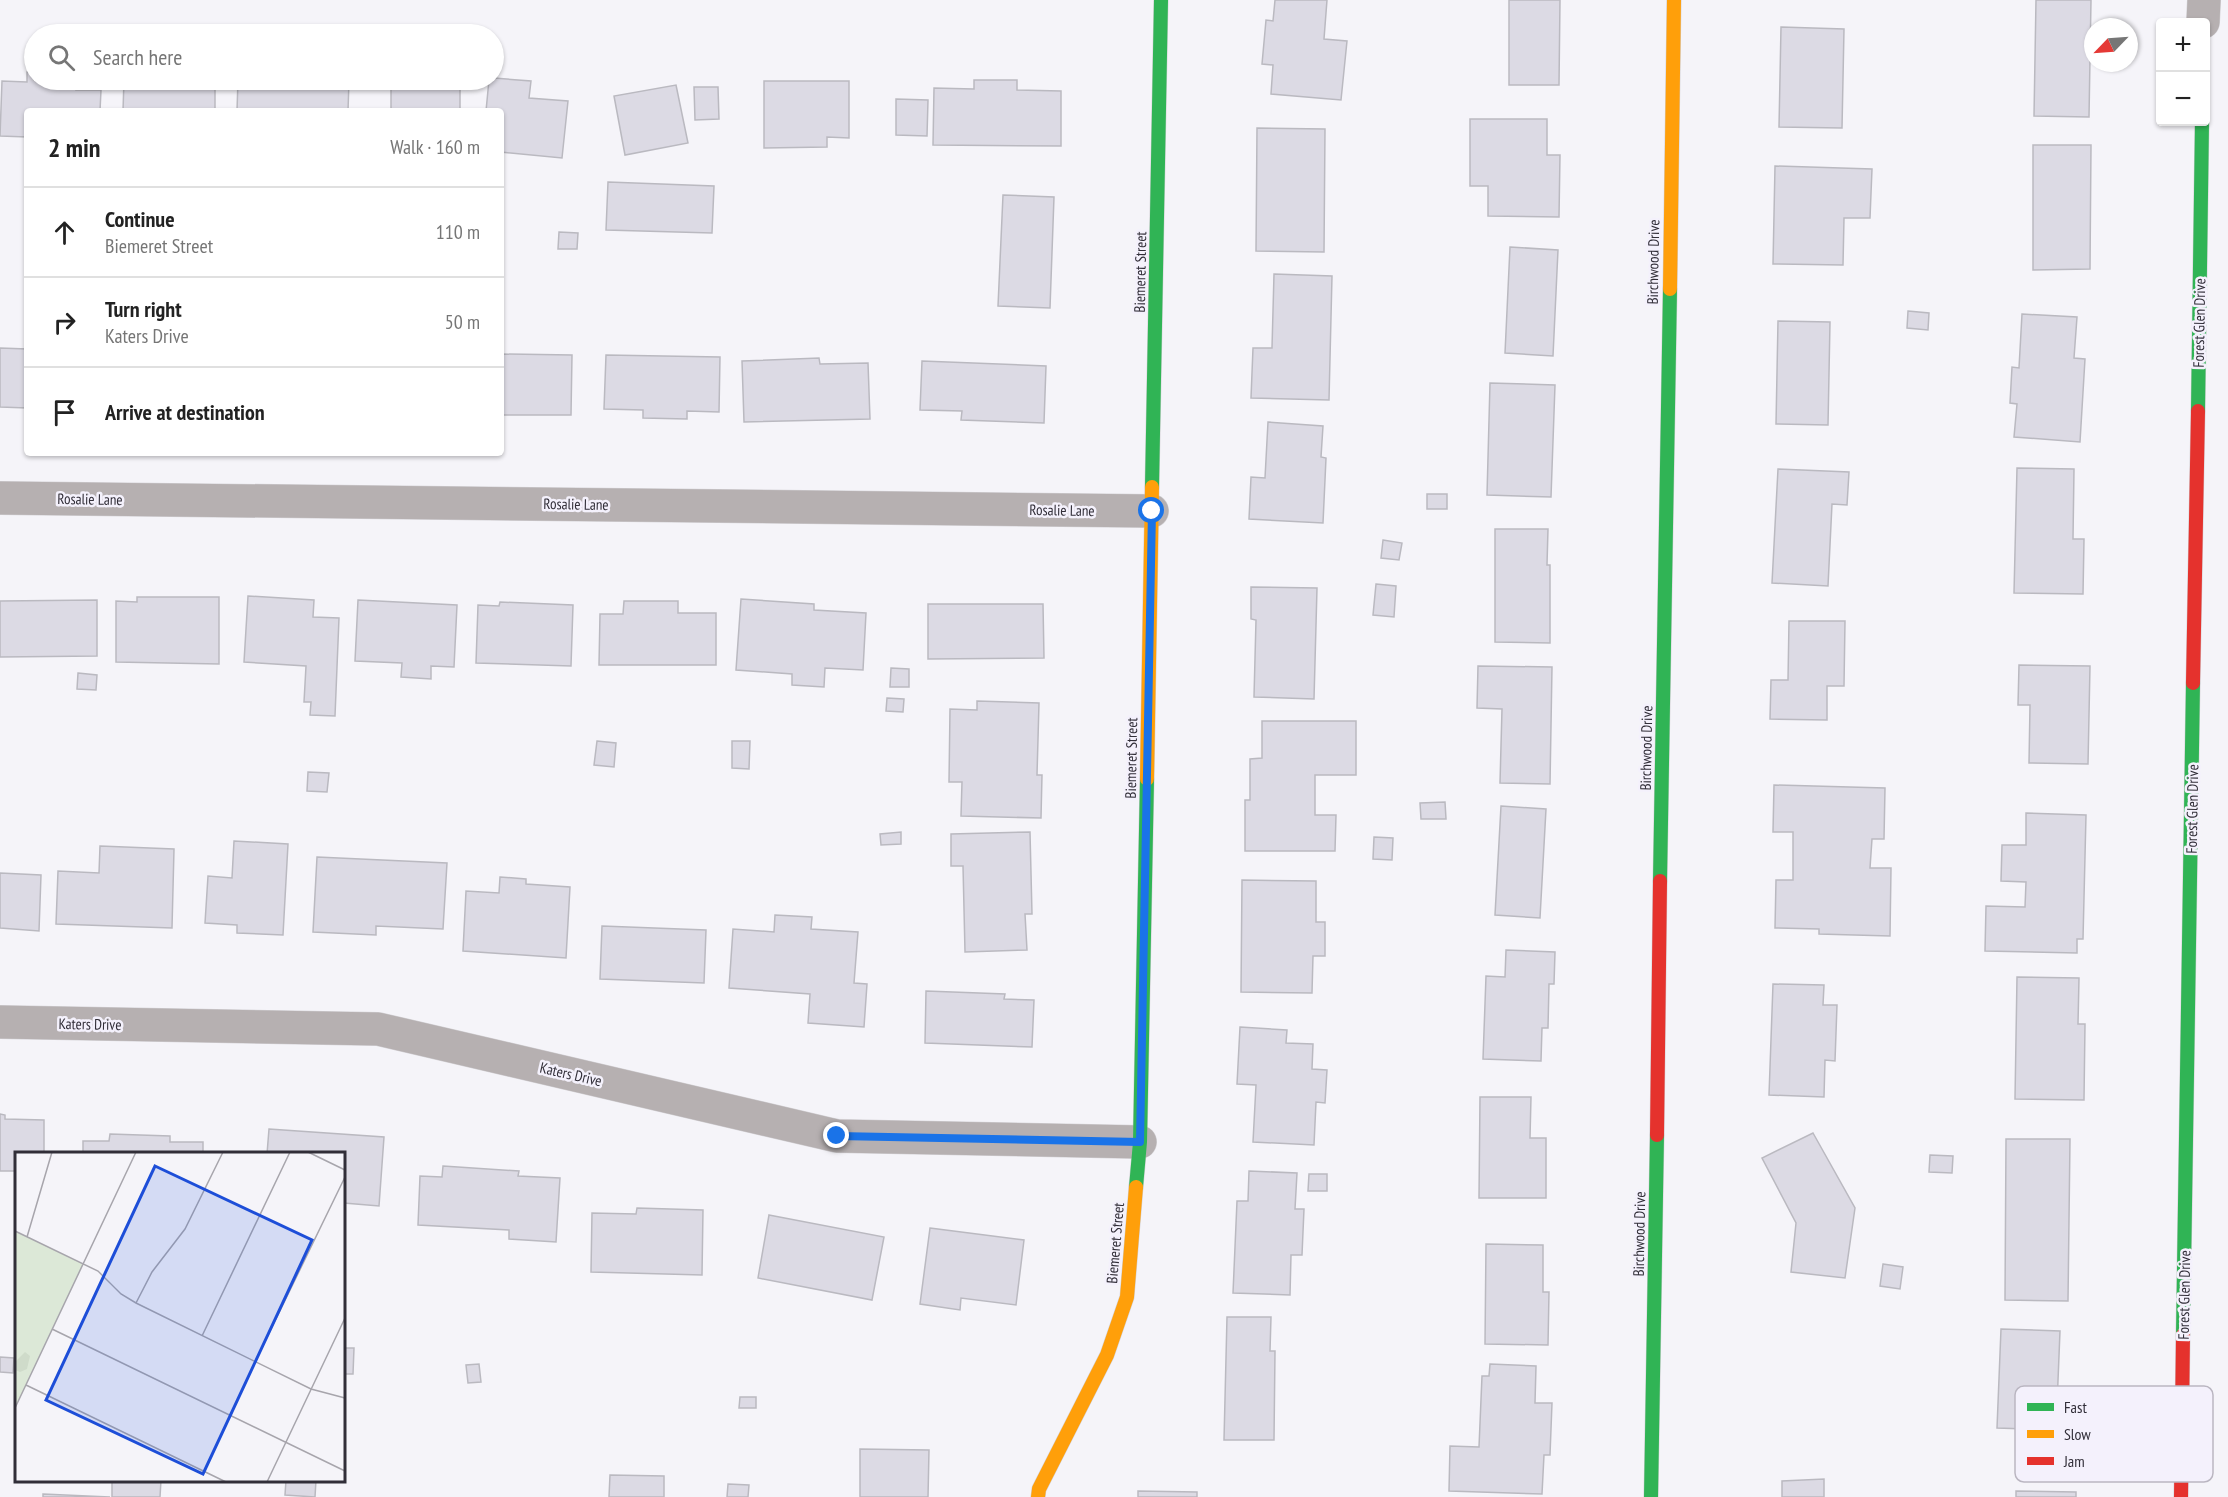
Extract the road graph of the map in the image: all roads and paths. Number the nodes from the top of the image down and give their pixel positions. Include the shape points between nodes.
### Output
1 (1161, 0) edge
2 (1674, 0) edge
3 (2204, 0) edge
4 (2203, 18) edge
5 (2202, 126) edge
6 (0, 498) edge
7 (1152, 511) junction
8 (0, 1022) edge
9 (1140, 1142) junction
10 (2183, 1386) edge
11 (2181, 1482) edge
12 (1038, 1497) edge
13 (1651, 1497) edge
14 (2181, 1497) edge

1 - 7 street, Biemeret Street
2 - 13 street, Birchwood Drive
3 - 4 street
5 - 10 street, Forest Glen Drive
6 - 7 street, Rosalie Lane
7 - 9 street, Biemeret Street
8 - 9 street, Katers Drive via 378,1029 837,1136
9 - 12 street, Biemeret Street via 1127,1298 1107,1355
11 - 14 street, Forest Glen Drive

